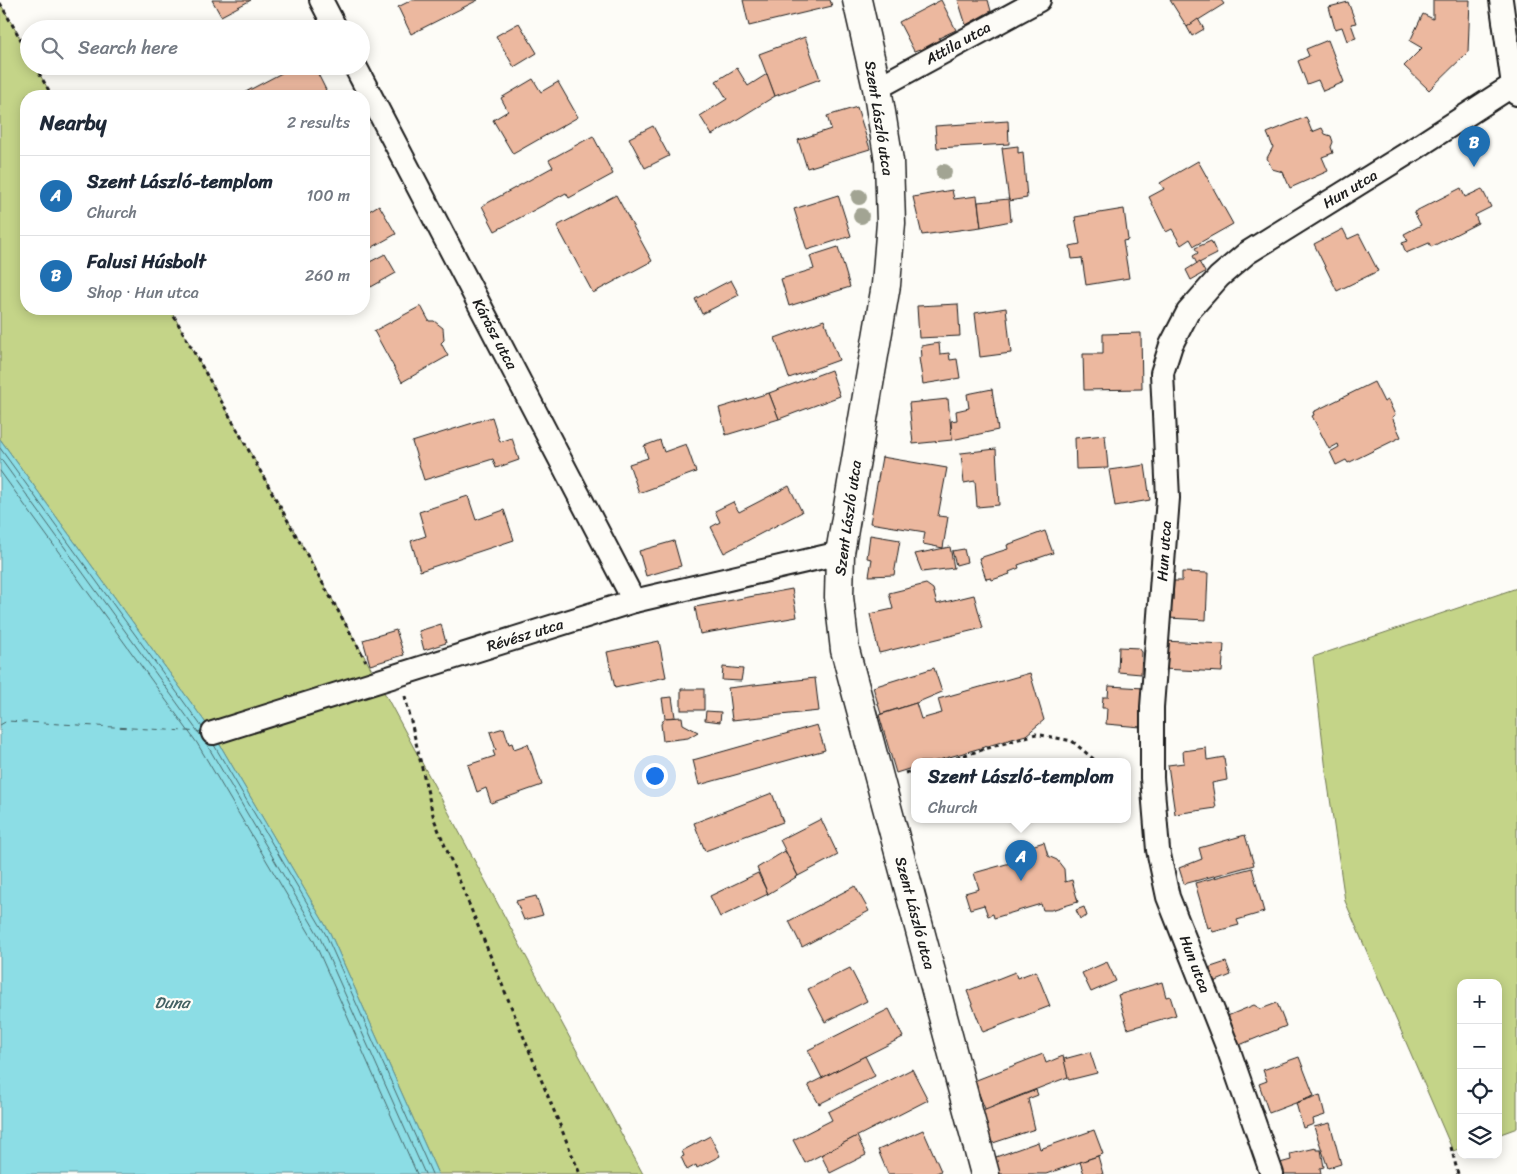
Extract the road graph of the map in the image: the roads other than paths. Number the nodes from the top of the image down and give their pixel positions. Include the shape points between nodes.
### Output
1 (321, 0) edge
2 (857, 0) edge
3 (1039, 0) edge
4 (1501, 0) edge
5 (331, 20) edge
6 (360, 75) edge
7 (877, 88) junction
8 (1515, 89) edge
9 (367, 90) edge
10 (370, 95) edge
11 (840, 553) junction
12 (634, 602) junction
13 (213, 733) dead end
14 (985, 1174) edge
15 (1272, 1174) edge

1 - 5 street
2 - 7 street, Szent László utca
3 - 7 street, Attila utca
4 - 8 street
6 - 9 street, Kárász utca
7 - 11 street, Szent László utca via 889,161 891,232 886,284
8 - 15 street, Hun utca via 1247,253 1219,277 1188,312 1171,345 1162,373 1168,498 1152,707 1152,778 1158,850 1168,897 1229,1051
10 - 12 street, Kárász utca
11 - 12 street, Révész utca
11 - 14 street, Szent László utca via 839,597 846,650
12 - 13 street, Révész utca

